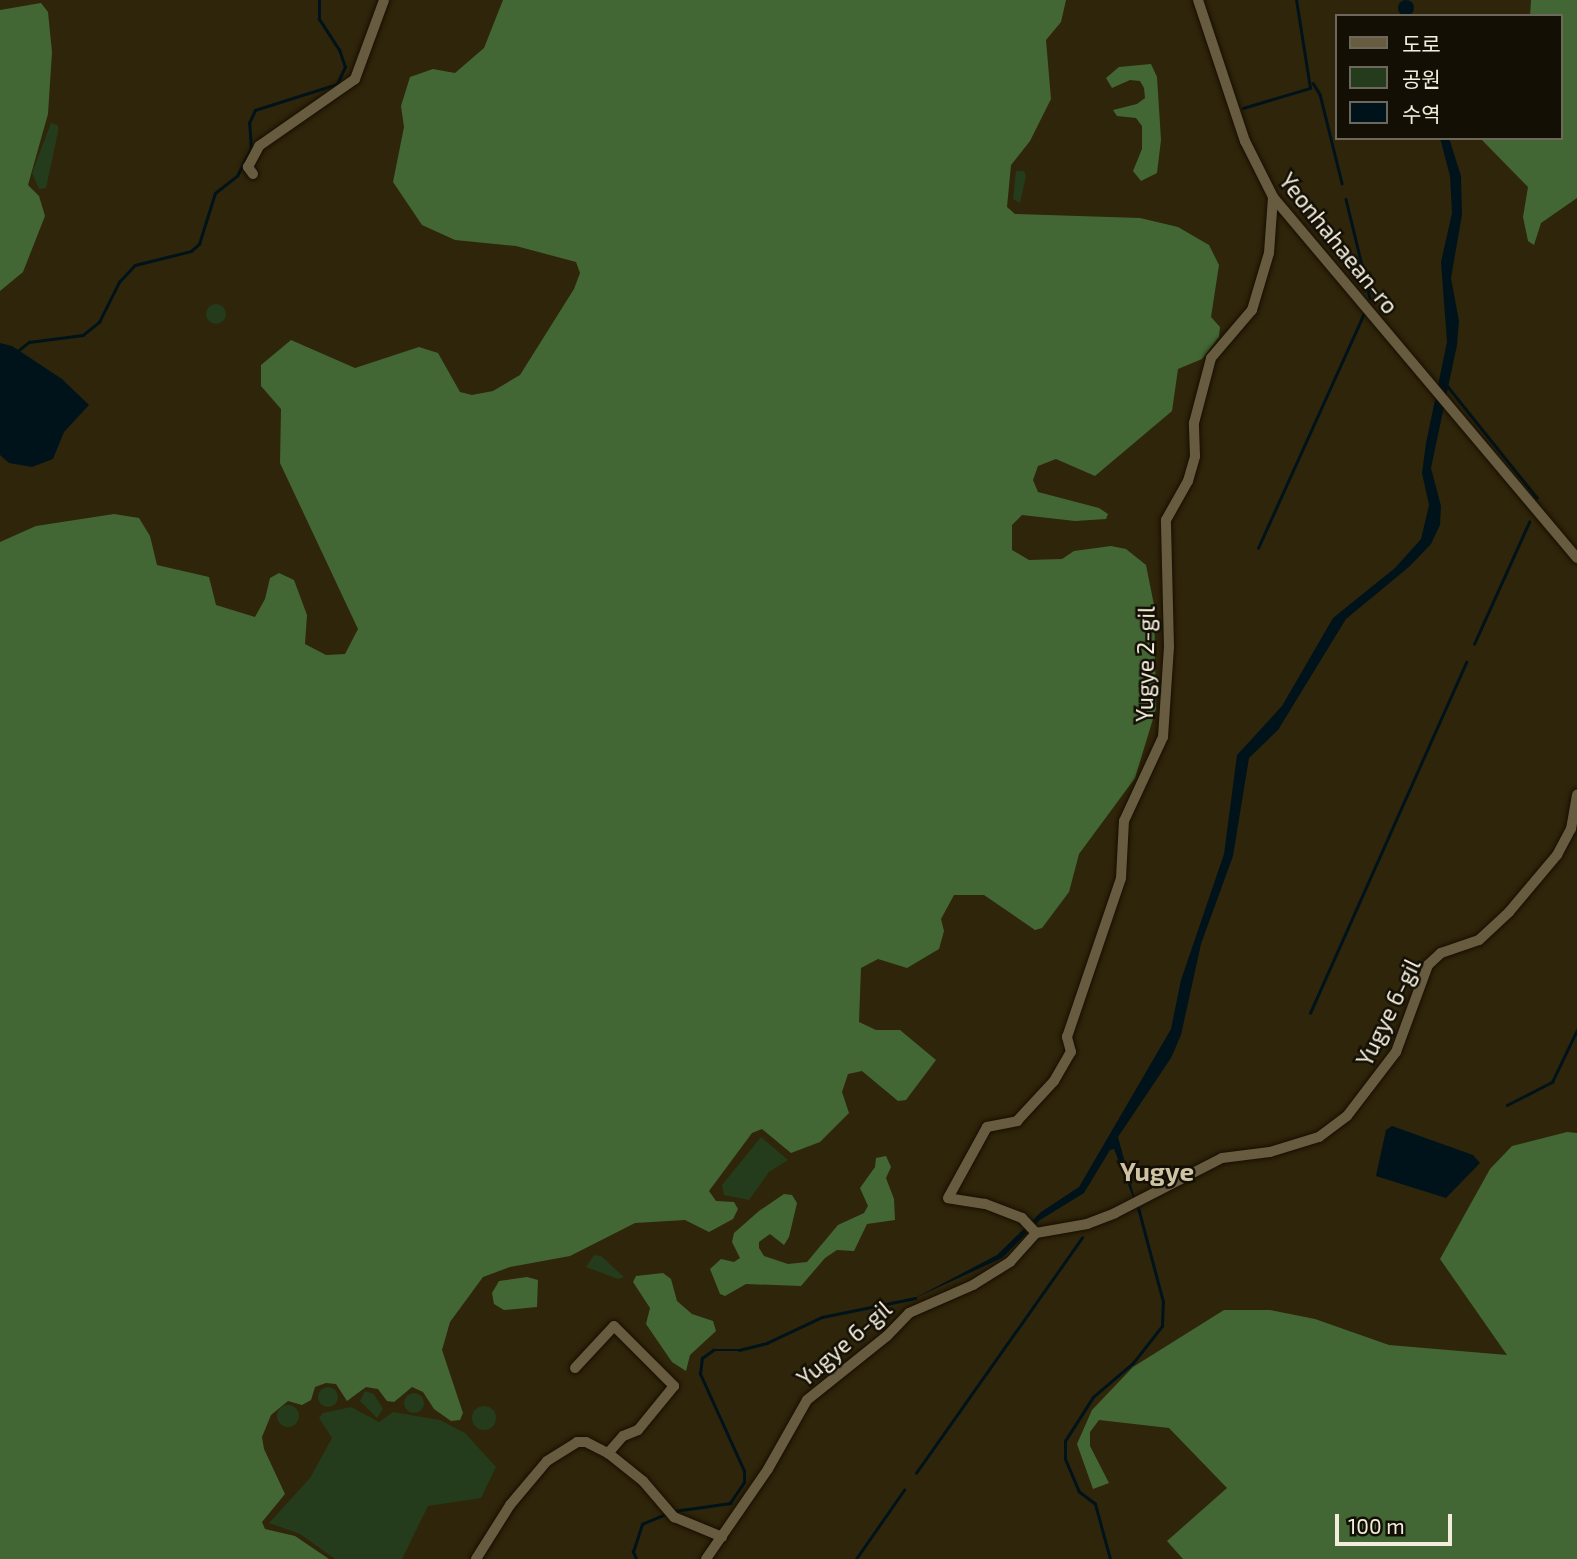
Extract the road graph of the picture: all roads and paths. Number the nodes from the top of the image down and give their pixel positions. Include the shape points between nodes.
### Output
1 (384, 0) edge
2 (1198, 0) edge
3 (253, 174) dead end
4 (1273, 197) junction
5 (1577, 558) edge
6 (1577, 795) edge
7 (1036, 1233) junction
8 (575, 1368) dead end
9 (608, 1453) junction
10 (722, 1537) junction
11 (476, 1559) edge
12 (706, 1559) edge

1 - 3 street via 355,79 259,146 248,167
2 - 4 street, Yeonhahaean-ro via 1250,152
4 - 5 street, Yeonhahaean-ro
4 - 7 street, Yugye 2-gil via 1269,253 1252,310 1211,358 1194,423 1195,456 1188,481 1166,520 1169,647 1163,737 1124,821 1121,878 1067,1037 1071,1052 1054,1081 1017,1121 987,1128 948,1198 985,1204 1022,1218
6 - 7 street, Yugye 6-gil via 1571,829 1557,855 1509,912 1479,940 1441,953 1428,965 1396,1052 1348,1116 1319,1137 1270,1152 1222,1158 1087,1224
7 - 10 street, Yugye 6-gil via 1010,1262 909,1313 807,1400
8 - 9 street via 614,1326 674,1386 638,1430 623,1436
9 - 10 street via 643,1481 674,1517
9 - 11 street via 586,1442 555,1453 510,1506
10 - 12 street, Yugye 6-gil

